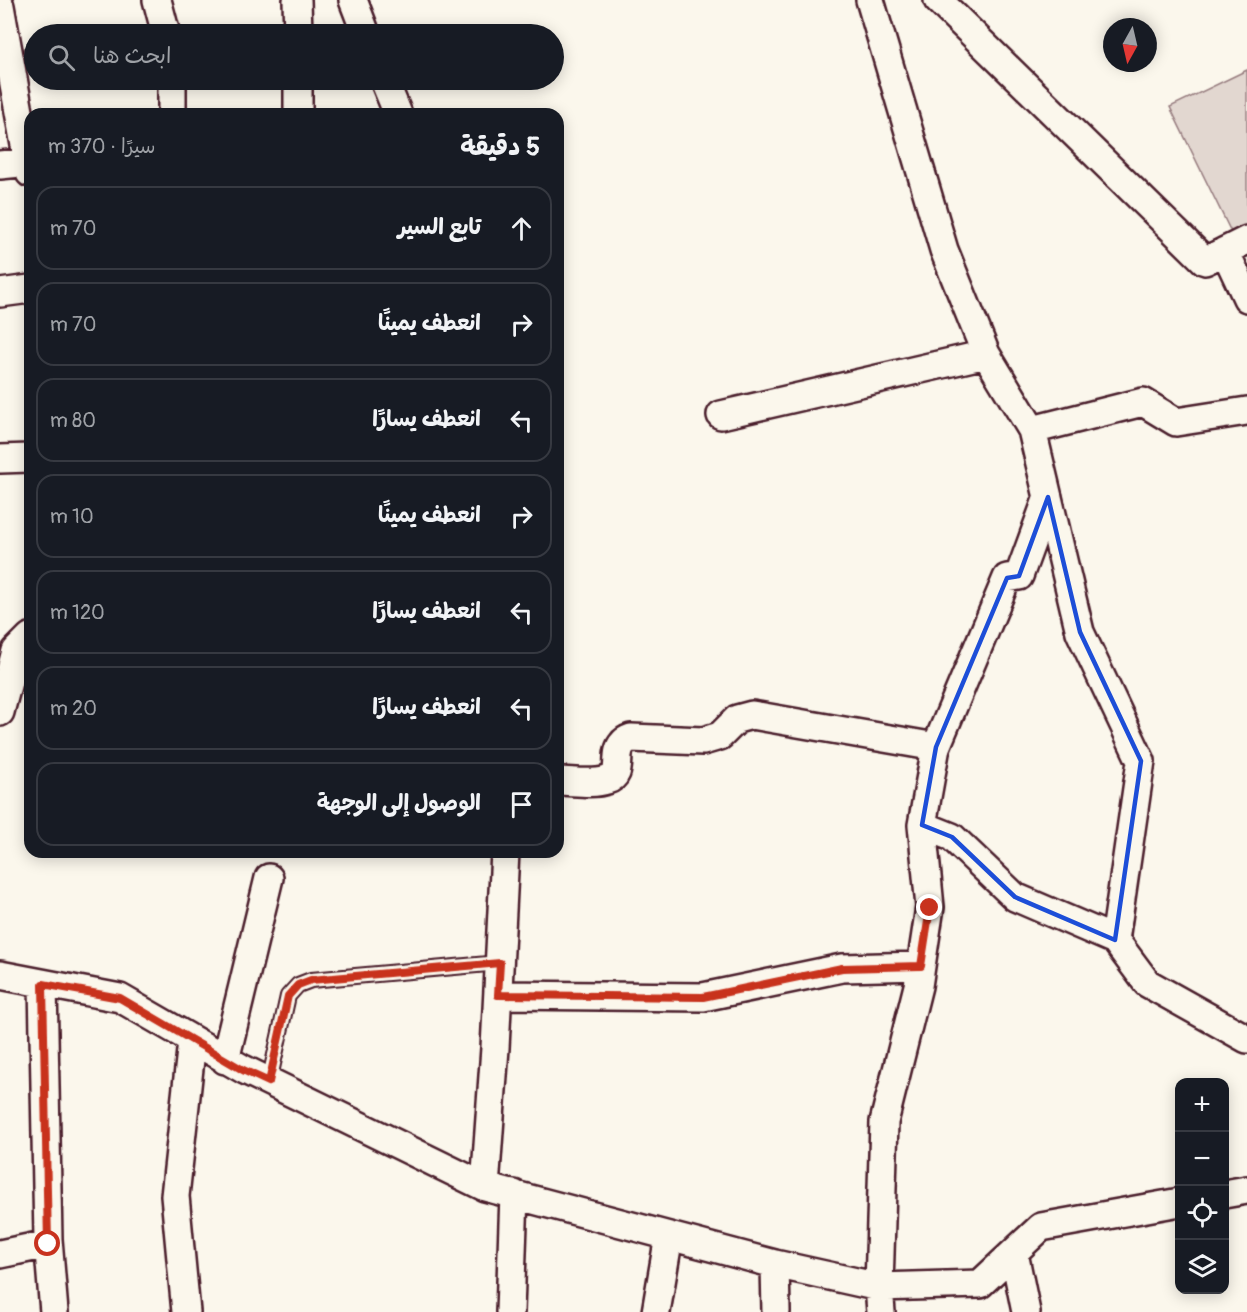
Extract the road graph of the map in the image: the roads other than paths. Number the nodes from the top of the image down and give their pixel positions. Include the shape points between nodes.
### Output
1 (157, 0) edge
2 (297, 0) edge
3 (353, 0) edge
4 (870, 0) edge
5 (938, 0) edge
6 (0, 6) edge
7 (163, 24) edge
8 (298, 24) edge
9 (362, 24) edge
10 (15, 65) edge
11 (172, 90) edge
12 (298, 90) edge
13 (388, 90) edge
14 (172, 108) edge
15 (298, 108) edge
16 (396, 108) edge
17 (24, 125) edge
18 (0, 165) edge
19 (24, 165) edge
20 (1236, 246) edge
21 (24, 290) edge
22 (0, 293) edge
23 (1247, 298) edge
24 (986, 354) junction
25 (1247, 411) edge
26 (721, 415) dead end
27 (1032, 430) junction
28 (24, 458) edge
29 (0, 459) edge
30 (1048, 497) junction
31 (24, 643) edge
32 (0, 712) edge
33 (936, 747) junction
34 (564, 781) edge
35 (922, 825) junction
36 (505, 858) edge
37 (269, 878) dead end
38 (1114, 940) junction
39 (500, 963) junction
40 (921, 966) junction
41 (0, 975) edge
42 (43, 984) junction
43 (498, 995) junction
44 (1247, 1038) edge
45 (192, 1041) junction
46 (225, 1060) junction
47 (269, 1082) junction
48 (485, 1187) junction
49 (1247, 1190) edge
50 (1229, 1193) edge
51 (514, 1194) junction
52 (1175, 1203) edge
53 (669, 1236) junction
54 (48, 1244) junction
55 (1014, 1252) junction
56 (0, 1254) edge
57 (775, 1264) junction
58 (880, 1299) edge
59 (54, 1312) edge
60 (186, 1312) edge
61 (510, 1312) edge
62 (656, 1312) edge
63 (776, 1312) edge
64 (1026, 1312) edge

1 - 7 street
2 - 8 street
3 - 9 street
4 - 24 street via 944,250
5 - 20 street via 1205,261
6 - 10 street
10 - 17 street
11 - 14 street
12 - 15 street
13 - 16 street
18 - 19 street
20 - 23 street
21 - 22 street
24 - 26 street
24 - 27 street
25 - 27 street via 1176,422 1143,402
27 - 30 street
28 - 29 street
30 - 33 street via 1019,576 1007,578
30 - 38 street via 1080,632 1141,761
31 - 32 street via 16,651
33 - 34 street via 752,715 737,719 720,736 703,741 631,738 622,743 617,772 609,780
33 - 35 street
35 - 38 street via 952,837 1015,897
35 - 40 street via 930,908
36 - 39 street
37 - 46 street
38 - 44 street via 1147,983
39 - 43 street
39 - 47 lane via 311,980 298,985 288,996
40 - 43 street via 842,968 703,997
40 - 58 street via 884,1122
41 - 42 street
42 - 45 street via 120,998
42 - 54 street
43 - 48 street
45 - 46 street
45 - 60 street via 175,1196
46 - 47 street
47 - 48 street
48 - 51 street
49 - 50 street
51 - 53 street
51 - 61 street
52 - 55 street via 1041,1227
53 - 57 street
53 - 62 street
54 - 56 street
54 - 59 street
55 - 58 street via 980,1284
55 - 64 street
57 - 58 street
57 - 63 street

